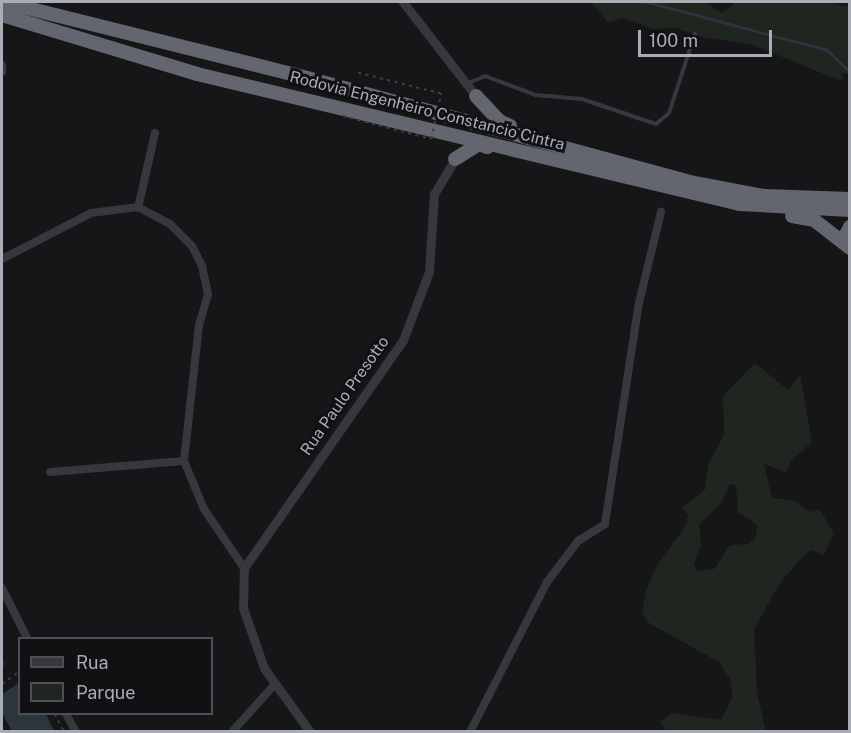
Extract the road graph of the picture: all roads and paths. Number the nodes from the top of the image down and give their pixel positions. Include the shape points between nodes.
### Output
1 (3, 2) edge
2 (403, 2) edge
3 (2, 15) edge
4 (695, 34) dead end
5 (2, 65) edge
6 (2, 72) edge
7 (354, 72) dead end
8 (468, 83) junction
9 (476, 96) junction
10 (429, 110) junction
11 (343, 116) dead end
12 (425, 126) junction
13 (155, 133) dead end
14 (558, 144) junction
15 (541, 155) junction
16 (455, 159) junction
17 (849, 199) edge
18 (740, 204) junction
19 (138, 208) junction
20 (849, 210) edge
21 (662, 212) dead end
22 (849, 227) edge
23 (849, 246) edge
24 (2, 259) edge
25 (183, 461) junction
26 (50, 472) dead end
27 (244, 568) junction
28 (2, 588) edge
29 (26, 637) edge
30 (18, 672) edge
31 (2, 684) edge
32 (274, 684) junction
33 (56, 715) edge
34 (67, 715) edge
35 (64, 732) edge
36 (76, 732) edge
37 (232, 732) edge
38 (309, 732) edge
39 (470, 732) edge

1 - 10 highway, Rodovia Engenheiro Constancio Cintra
2 - 8 street
3 - 12 highway, Rodovia Engenheiro Constancio Cintra via 197,74
4 - 8 lane via 669,113 656,124 582,99 536,95 485,76
5 - 6 street
7 - 11 path, bridge via 441,94 431,139
8 - 9 street
9 - 10 highway via 480,115
9 - 14 highway via 499,122
10 - 14 highway, Rodovia Engenheiro Constancio Cintra
12 - 15 highway, Rodovia Engenheiro Constancio Cintra
12 - 16 highway via 464,139 465,146
13 - 19 street
14 - 17 highway, Rodovia Engenheiro Constancio Cintra via 689,182 764,196
15 - 16 highway via 479,144
15 - 18 highway, Rodovia Engenheiro Constancio Cintra
16 - 27 street, Rua Paulo Presotto via 434,194 429,272 403,340
18 - 20 highway, Rodovia Engenheiro Constancio Cintra
18 - 23 highway via 814,220
19 - 24 street via 91,213
19 - 25 street via 170,224 192,246 202,266 208,294 200,325
21 - 39 street via 639,303 605,524 578,541 547,582
22 - 23 highway
25 - 26 street
25 - 27 street via 204,509
27 - 32 street via 243,608 264,668
28 - 29 street
30 - 31 path
32 - 37 street
32 - 38 street
33 - 35 path
34 - 36 street

